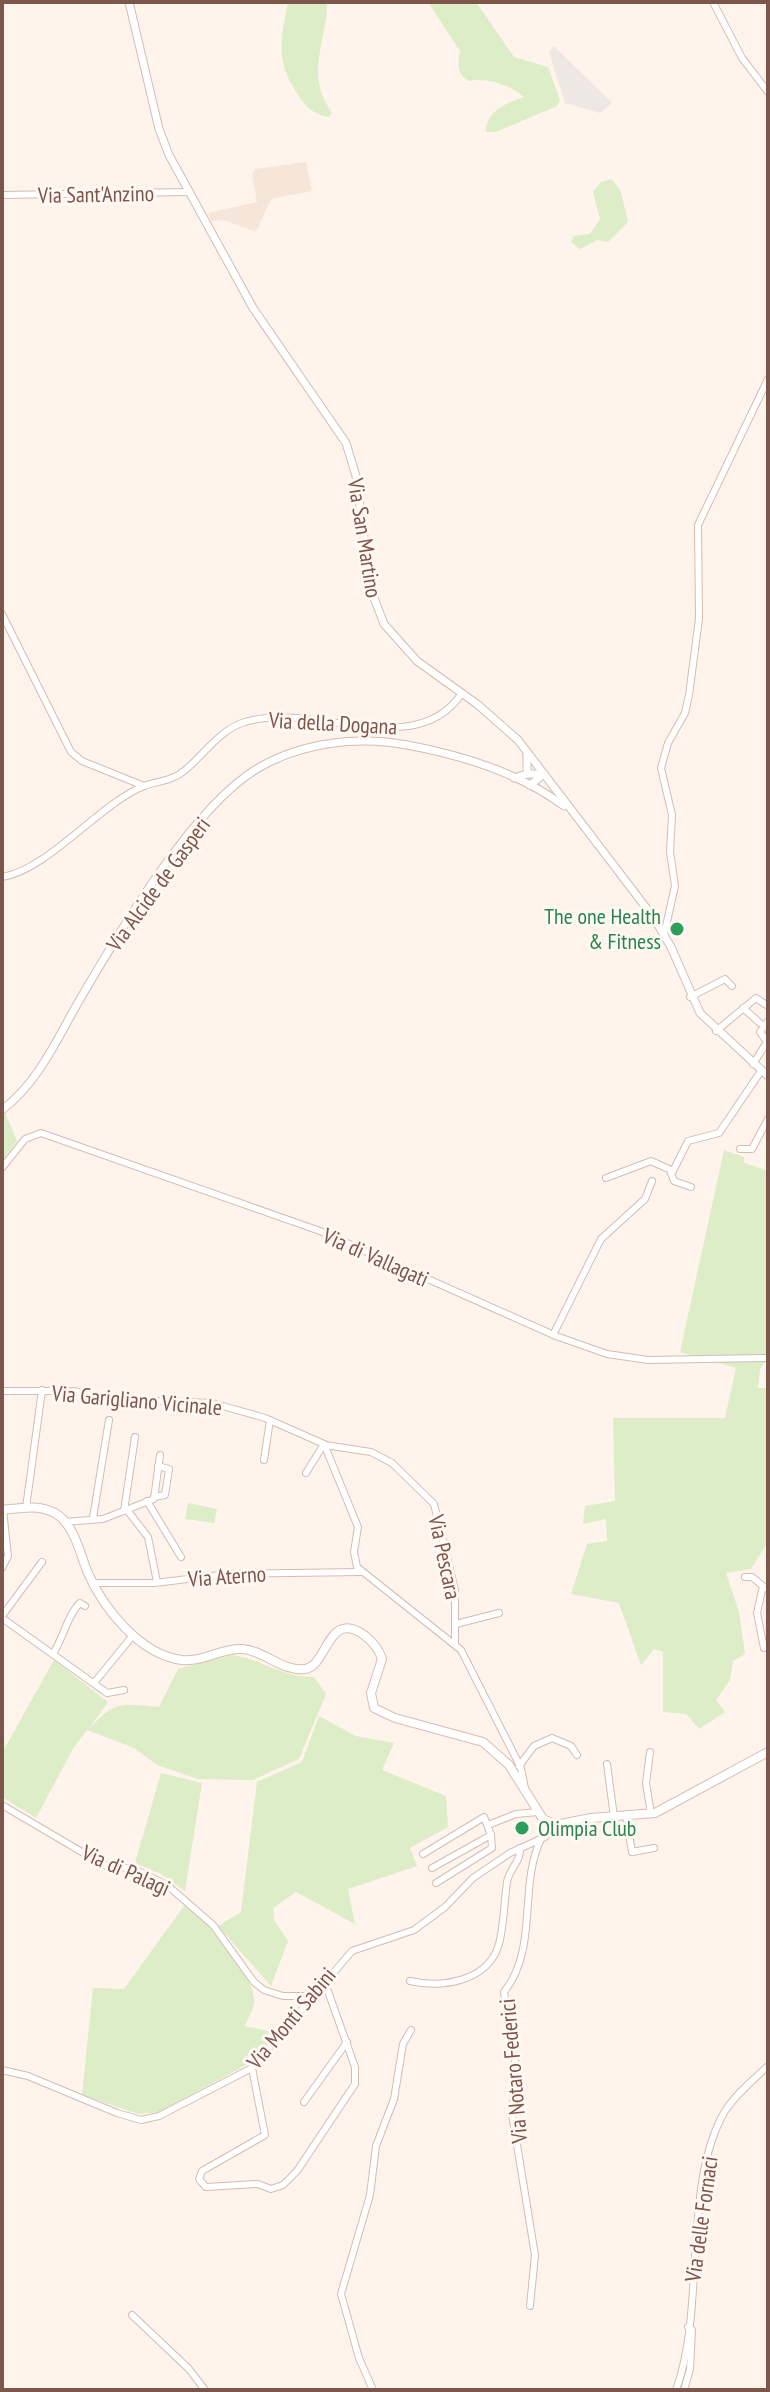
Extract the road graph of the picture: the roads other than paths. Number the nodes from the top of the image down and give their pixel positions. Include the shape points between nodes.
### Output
1 (129, 2) edge
2 (713, 2) edge
3 (768, 92) edge
4 (189, 192) junction
5 (2, 195) edge
6 (768, 379) edge
7 (2, 614) edge
8 (462, 693) junction
9 (522, 745) junction
10 (527, 774) junction
11 (544, 774) junction
12 (514, 778) junction
13 (530, 785) junction
14 (144, 786) junction
15 (573, 812) junction
16 (2, 877) edge
17 (664, 935) junction
18 (732, 986) dead end
19 (690, 997) junction
20 (768, 1006) edge
21 (743, 1008) junction
22 (764, 1022) edge
23 (716, 1031) junction
24 (753, 1064) junction
25 (765, 1073) edge
26 (2, 1110) edge
27 (768, 1119) edge
28 (740, 1149) dead end
29 (2, 1168) edge
30 (671, 1174) junction
31 (606, 1178) dead end
32 (652, 1181) dead end
33 (691, 1187) dead end
34 (553, 1335) junction
35 (768, 1358) edge
36 (42, 1390) junction
37 (2, 1391) edge
38 (109, 1420) dead end
39 (270, 1420) junction
40 (135, 1437) dead end
41 (324, 1445) junction
42 (160, 1455) dead end
43 (264, 1460) dead end
44 (158, 1466) junction
45 (306, 1473) dead end
46 (150, 1499) junction
47 (26, 1508) junction
48 (3, 1510) edge
49 (126, 1510) junction
50 (93, 1518) junction
51 (64, 1522) junction
52 (4, 1545) edge
53 (181, 1557) dead end
54 (42, 1562) dead end
55 (2, 1568) edge
56 (362, 1572) junction
57 (745, 1577) dead end
58 (157, 1582) junction
59 (93, 1583) junction
60 (765, 1587) edge
61 (85, 1606) dead end
62 (499, 1613) dead end
63 (2, 1617) edge
64 (456, 1624) junction
65 (130, 1639) dead end
66 (455, 1644) junction
67 (764, 1648) dead end
68 (54, 1652) junction
69 (94, 1683) junction
70 (124, 1690) dead end
71 (650, 1752) dead end
72 (768, 1752) edge
73 (577, 1755) dead end
74 (607, 1764) dead end
75 (519, 1766) junction
76 (525, 1793) junction
77 (2, 1805) edge
78 (538, 1812) junction
79 (651, 1814) junction
80 (626, 1816) junction
81 (614, 1817) junction
82 (488, 1825) junction
83 (556, 1825) junction
84 (491, 1835) junction
85 (541, 1839) junction
86 (520, 1848) junction
87 (654, 1848) dead end
88 (488, 1850) junction
89 (423, 1854) dead end
90 (495, 1863) junction
91 (432, 1868) dead end
92 (436, 1883) dead end
93 (324, 1980) junction
94 (410, 1981) dead end
95 (312, 1996) junction
96 (411, 2030) dead end
97 (347, 2042) junction
98 (768, 2066) edge
99 (252, 2068) junction
100 (2, 2070) edge
101 (304, 2102) dead end
102 (530, 2306) dead end
103 (132, 2315) dead end
104 (688, 2327) junction
105 (205, 2390) edge
106 (373, 2390) edge
107 (676, 2390) edge
108 (684, 2390) edge

1 - 4 street, Via San Martino via 159,129
2 - 3 street via 744,61
4 - 5 street, Via Sant'Anzino
4 - 8 street, Via San Martino via 259,317 344,437 356,476 371,590 382,621 409,654
6 - 17 street via 698,525 699,619 689,695 661,765 672,815 669,849 675,886
7 - 14 street via 71,752 85,763
8 - 9 street, Via San Martino
8 - 14 street, Via della Dogana via 439,717 413,726 372,728 308,717 246,721 178,775
9 - 10 street via 529,761
9 - 11 street, Via San Martino
10 - 11 street
10 - 12 street
11 - 13 street
11 - 15 street, Via San Martino
12 - 13 street, Via Alcide de Gasperi
12 - 26 street, Via Alcide de Gasperi via 439,752 366,740 332,743 253,771 163,869 36,1074
13 - 15 street, Via Alcide de Gasperi
14 - 16 street, Via della Dogana via 34,862
15 - 17 street, Via San Martino
17 - 19 street, Via San Martino
18 - 19 street via 725,979
19 - 23 street, Via San Martino
20 - 21 street via 757,998
21 - 22 street
21 - 23 street
22 - 24 street via 760,1031 767,1041
23 - 24 street, Via San Martino
24 - 25 street, Via San Martino
25 - 30 street via 720,1132 688,1141
27 - 28 street via 752,1149
29 - 34 street, Via di Vallagati via 25,1139 43,1133 320,1231
30 - 31 street via 651,1161
30 - 33 street via 674,1181
32 - 34 street via 643,1201 601,1239
34 - 35 street, Via di Vallagati via 633,1359
36 - 37 street, Via Garigliano Vicinale
36 - 39 street, Via Garigliano Vicinale via 212,1403
36 - 47 street
38 - 50 street
39 - 41 street, Via Garigliano Vicinale
39 - 43 street
40 - 49 street
41 - 45 street
41 - 56 street via 355,1514 355,1559
41 - 64 street, Via Pescara via 381,1457 432,1501 454,1584
42 - 44 street
44 - 46 street
44 - 46 street via 169,1469 165,1495
46 - 49 street
46 - 53 street
47 - 48 main road
47 - 51 main road via 41,1506
48 - 52 street
49 - 50 street
49 - 58 street via 148,1537
50 - 51 street
51 - 59 main road
52 - 55 street via 8,1556
54 - 63 street
56 - 58 street, Via Aterno via 228,1574
56 - 66 street
57 - 60 street
58 - 59 street, Via Aterno
59 - 76 main road via 123,1625 174,1658 196,1660 242,1649 307,1669 331,1637 345,1630 364,1635 381,1655 370,1698 374,1708 483,1742 509,1765
60 - 67 street via 757,1613
61 - 68 street via 75,1606
62 - 64 street
63 - 68 street
64 - 66 street, Via Pescara
65 - 69 street
66 - 75 street
68 - 69 street
69 - 70 street via 107,1693
71 - 79 street via 646,1783
72 - 79 main road
73 - 75 street via 571,1746 552,1738 534,1746
74 - 81 street
75 - 76 street
76 - 78 main road
77 - 95 street, Via di Palagi via 104,1865 134,1869 167,1885 213,1925 264,1990
78 - 82 street
78 - 83 main road
79 - 80 main road
80 - 81 main road
80 - 87 street via 632,1852
81 - 83 main road
82 - 84 street
82 - 89 street via 484,1817
83 - 85 street, Via Monti Sabini
84 - 88 street
84 - 91 street
85 - 86 street, Via Monti Sabini
85 - 102 street, Via Notaro Federici via 532,1863 526,1933 504,1992 516,2067 512,2114 535,2255
86 - 90 street, Via Monti Sabini
86 - 94 street via 507,1880 498,1946 487,1963 464,1980
88 - 90 street
88 - 92 street
90 - 93 street, Via Monti Sabini via 414,1930 352,1951
93 - 95 street, Via Monti Sabini
93 - 97 street
95 - 99 street, Via Monti Sabini
96 - 106 street via 403,2044 394,2099 376,2146 370,2195 341,2294
97 - 99 street via 355,2084 291,2178 271,2189 258,2184 206,2187 199,2179 202,2171 265,2135
97 - 101 street
98 - 104 street, Via delle Fornaci via 727,2108 710,2148
99 - 100 street, Via Monti Sabini via 143,2120
103 - 105 street
104 - 107 street, Via delle Fornaci
104 - 108 street via 693,2341

